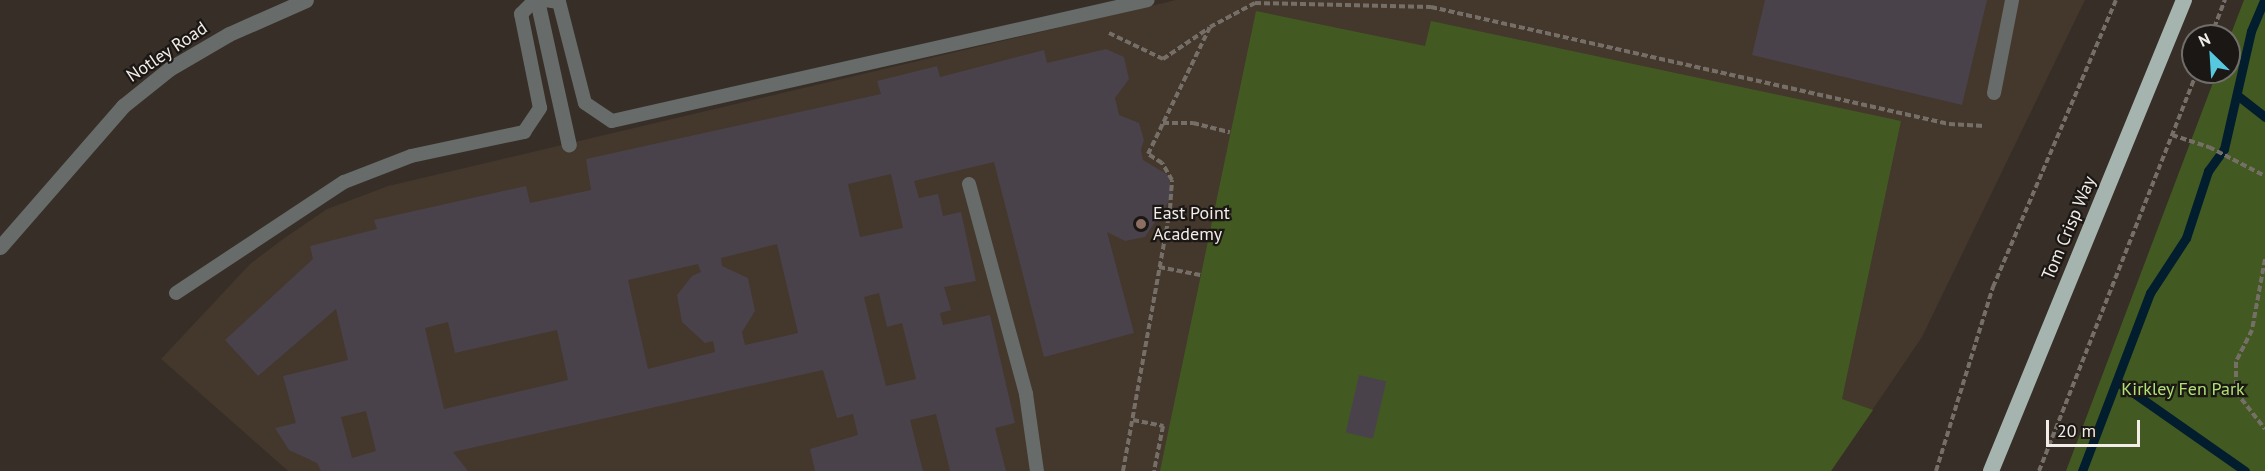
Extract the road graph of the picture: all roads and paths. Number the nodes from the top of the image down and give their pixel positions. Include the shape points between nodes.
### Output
1 (306, 0) edge
2 (536, 0) edge
3 (545, 0) edge
4 (1148, 0) edge
5 (2012, 0) edge
6 (2116, 0) edge
7 (2184, 0) edge
8 (2225, 0) edge
9 (2216, 24) edge
10 (1210, 27) junction
11 (1100, 35) dead end
12 (2192, 84) edge
13 (1994, 93) dead end
14 (1163, 123) junction
15 (1985, 126) dead end
16 (1230, 132) dead end
17 (2172, 135) junction
18 (569, 145) dead end
19 (2265, 176) edge
20 (969, 184) dead end
21 (0, 247) edge
22 (2265, 259) edge
23 (1159, 267) junction
24 (1200, 275) dead end
25 (176, 292) dead end
26 (1133, 420) junction
27 (2265, 429) edge
28 (1037, 471) edge
29 (1123, 471) edge
30 (1154, 471) edge
31 (1936, 471) edge
32 (1991, 471) edge
33 (2039, 471) edge

1 - 21 street, Notley Road via 229,34 169,69 123,106
2 - 18 street
2 - 25 lane via 521,14 540,108 524,132 411,156 344,182
3 - 4 lane via 559,2 585,104 612,121
5 - 13 lane
6 - 31 path via 1992,287
7 - 32 highway, Tom Crisp Way
8 - 9 path
10 - 11 path via 1163,58 1110,33
10 - 14 path
10 - 15 path via 1255,3 1431,7 1949,124
12 - 17 path
14 - 16 path via 1193,123
14 - 23 path via 1148,154 1162,163 1172,180
17 - 19 path via 2209,147
17 - 33 path
20 - 28 lane via 1026,393
22 - 27 path via 2252,330 2236,362 2236,392
23 - 24 path
23 - 26 path
26 - 29 path
26 - 30 path via 1163,426

